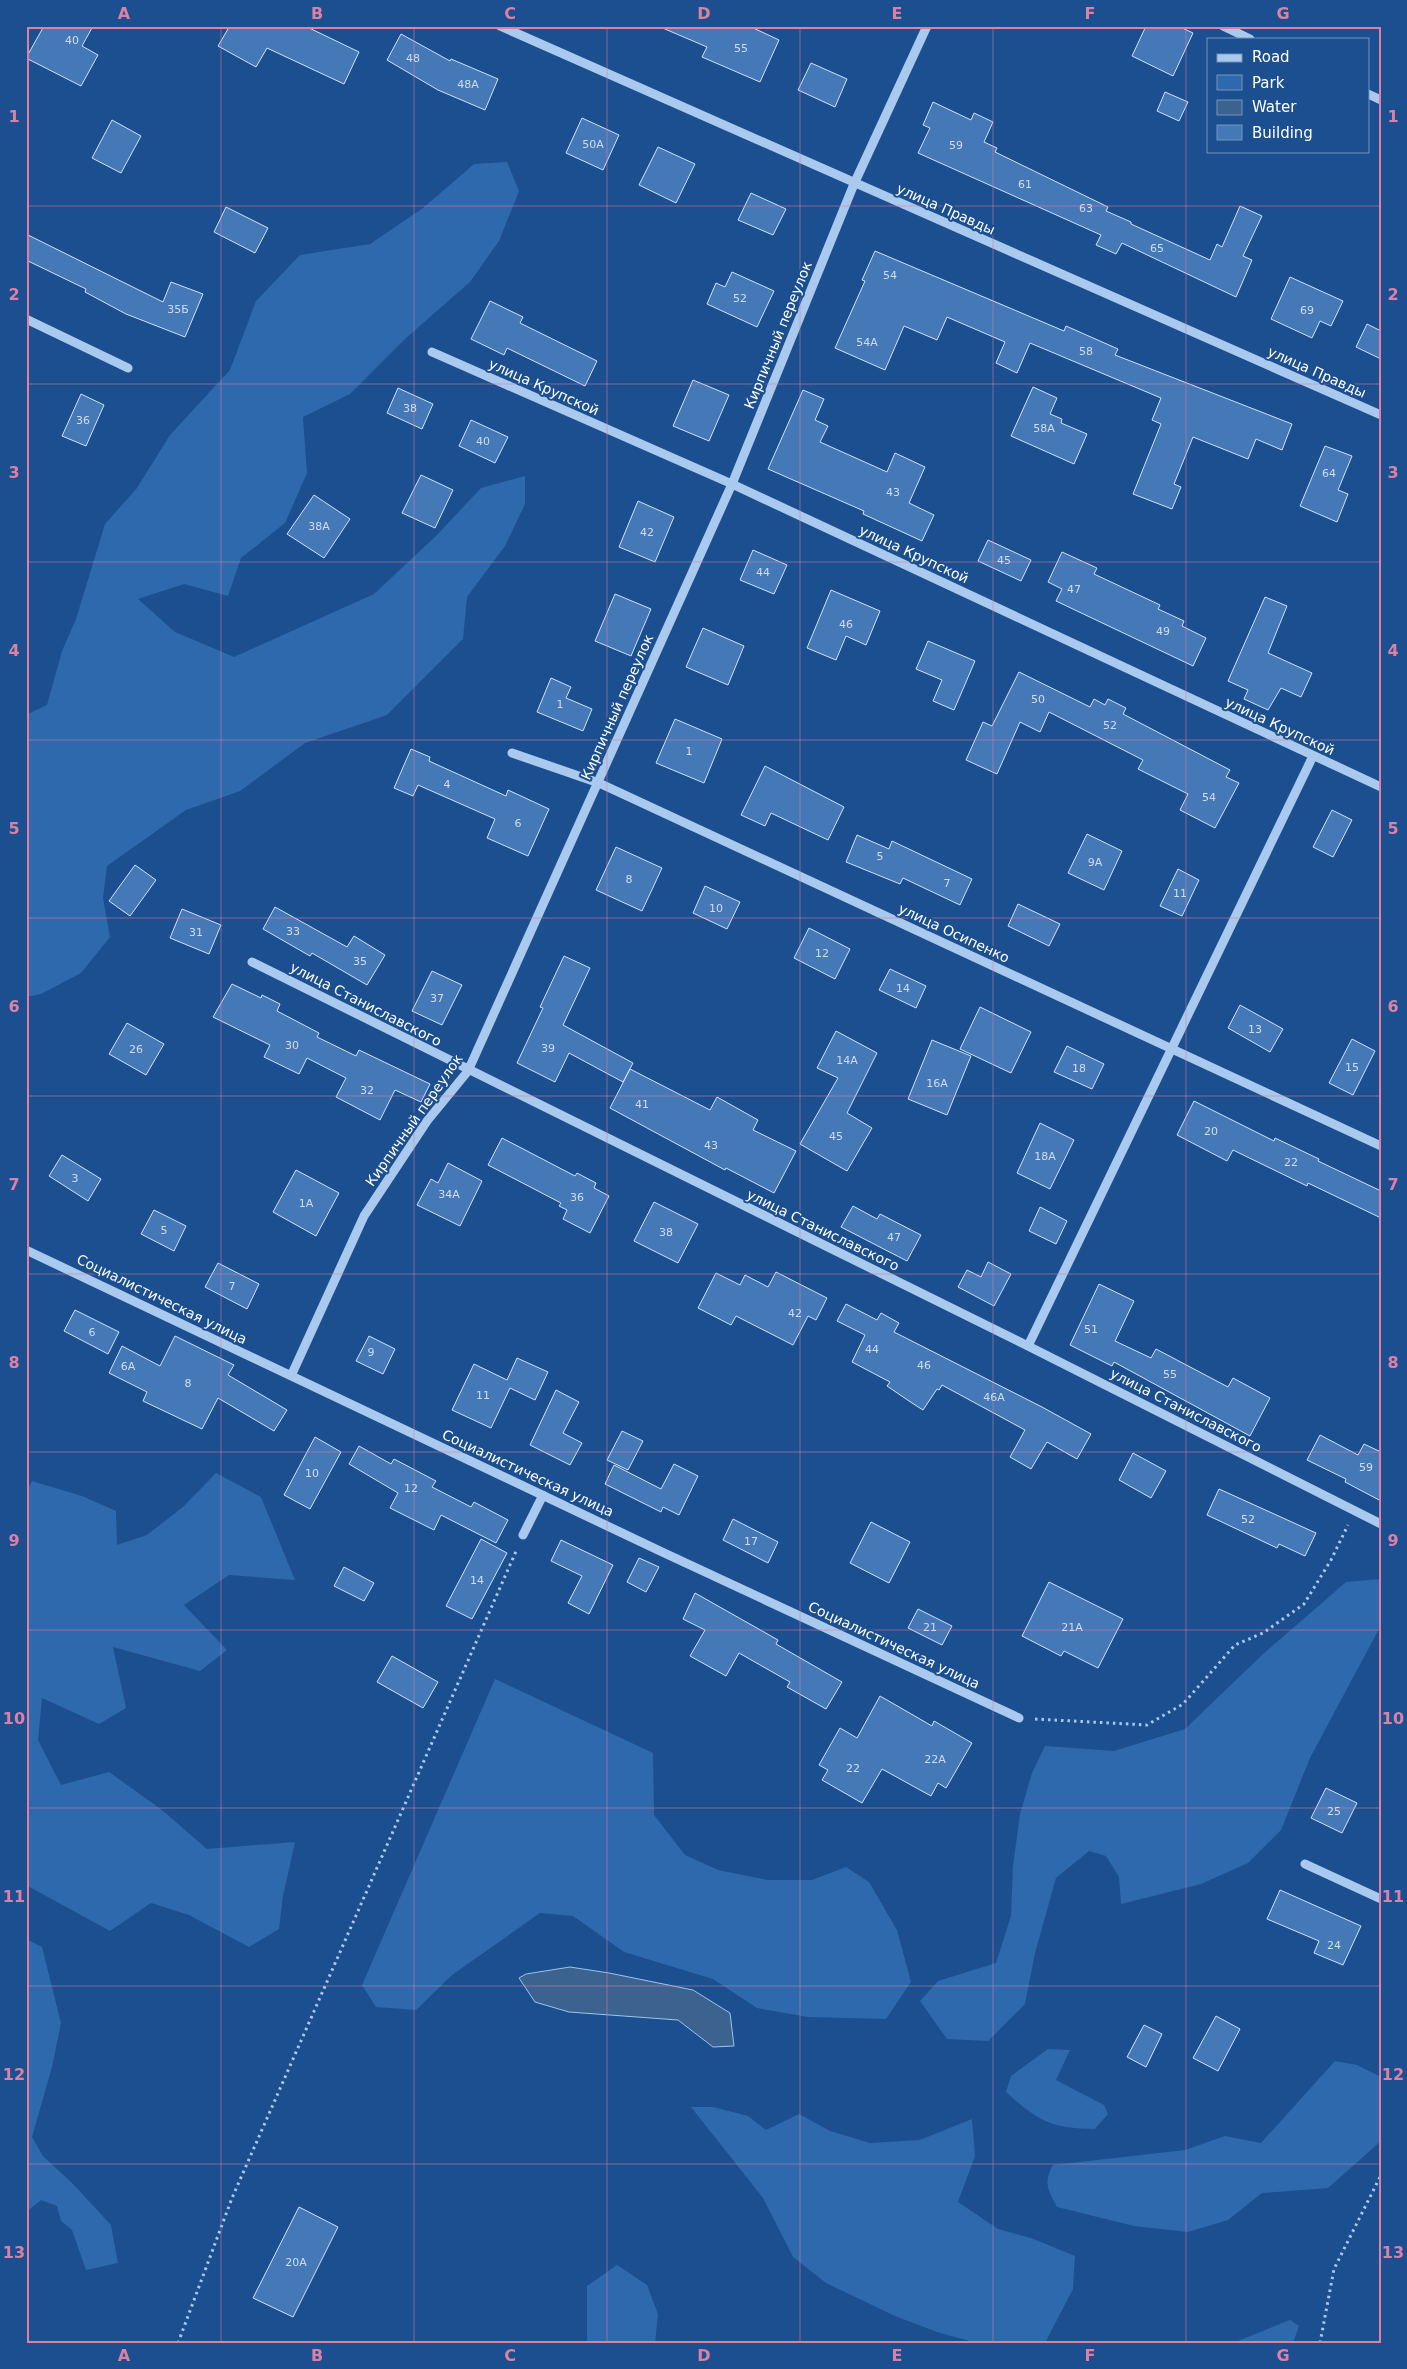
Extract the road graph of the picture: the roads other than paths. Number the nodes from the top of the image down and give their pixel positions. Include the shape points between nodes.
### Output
1 (500, 26) edge
2 (927, 26) edge
3 (1224, 26) edge
4 (1248, 38) edge
5 (854, 184) junction
6 (26, 320) edge
7 (432, 352) dead end
8 (128, 368) dead end
9 (1381, 415) edge
10 (732, 484) junction
11 (512, 753) dead end
12 (1314, 756) junction
13 (599, 783) junction
14 (1381, 787) edge
15 (252, 962) dead end
16 (1172, 1049) junction
17 (468, 1071) junction
18 (1381, 1146) edge
19 (26, 1250) edge
20 (1028, 1346) junction
21 (291, 1376) junction
22 (543, 1495) junction
23 (1381, 1524) edge
24 (523, 1535) road end
25 (1019, 1718) road end
26 (1305, 1864) dead end
27 (1381, 1899) edge

1 - 5 street, улица Правды
2 - 5 street, Кирпичный переулок
3 - 4 street
5 - 9 street, улица Правды
5 - 10 street, Кирпичный переулок
6 - 8 street
7 - 10 street, улица Крупской
10 - 12 street, улица Крупской
10 - 13 street, Кирпичный переулок
11 - 13 street, улица Осипенко
12 - 14 street, улица Крупской
12 - 16 street
13 - 16 street, улица Осипенко
13 - 17 street, Кирпичный переулок
15 - 17 street, улица Станиславского
16 - 18 street, улица Осипенко
16 - 20 street
17 - 20 street, улица Станиславского
17 - 21 street, Кирпичный переулок via 427,1121 364,1216
19 - 21 street, Социалистическая улица
20 - 23 street, улица Станиславского
21 - 22 street, Социалистическая улица
22 - 24 street
22 - 25 street, Социалистическая улица
26 - 27 street

